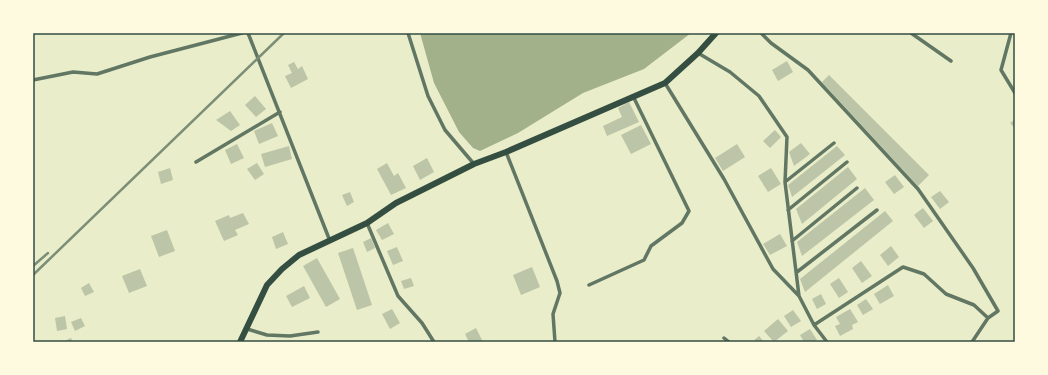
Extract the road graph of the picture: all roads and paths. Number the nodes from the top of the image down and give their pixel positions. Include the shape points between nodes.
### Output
1 (242, 33) edge
2 (248, 33) edge
3 (408, 33) edge
4 (716, 33) edge
5 (761, 33) edge
6 (911, 33) edge
7 (1010, 33) edge
8 (698, 53) junction
9 (951, 61) dead end
10 (33, 80) edge
11 (665, 83) junction
12 (1015, 93) edge
13 (633, 96) junction
14 (280, 112) junction
15 (834, 143) dead end
16 (506, 152) junction
17 (196, 162) dead end
18 (847, 162) dead end
19 (474, 164) junction
20 (785, 182) junction
21 (857, 188) dead end
22 (788, 210) junction
23 (877, 210) dead end
24 (367, 223) junction
25 (330, 241) junction
26 (792, 241) junction
27 (797, 272) junction
28 (589, 285) dead end
29 (799, 296) junction
30 (988, 318) junction
31 (814, 325) junction
32 (247, 329) junction
33 (318, 332) dead end
34 (724, 338) dead end
35 (240, 342) edge
36 (434, 342) edge
37 (555, 342) edge
38 (728, 342) edge
39 (827, 342) edge
40 (972, 342) edge

1 - 10 street via 97,74 73,72
2 - 14 street
3 - 19 street via 428,96 445,130
4 - 8 highway
5 - 30 street via 808,70 918,189 973,268 998,311
6 - 9 street
7 - 12 street via 1001,70
8 - 11 highway
8 - 20 street via 730,72 759,96 786,137
11 - 13 highway
11 - 29 street via 724,179 773,269
13 - 16 highway
13 - 28 street via 689,211 682,222 651,246 644,260
14 - 17 street
14 - 25 street
15 - 20 street
16 - 19 highway
16 - 37 street via 557,281 560,293 553,314
18 - 22 street
19 - 24 highway via 396,203
20 - 22 street
21 - 26 street
22 - 26 street
23 - 27 street
24 - 25 highway
24 - 36 street via 398,296 422,323
25 - 32 highway via 299,255 282,269 267,285
26 - 27 street
27 - 29 street
29 - 31 street
30 - 31 street via 974,305 946,294 924,274 903,267
30 - 40 street
31 - 39 street
32 - 33 street via 267,335 290,336
32 - 35 highway
34 - 38 street

